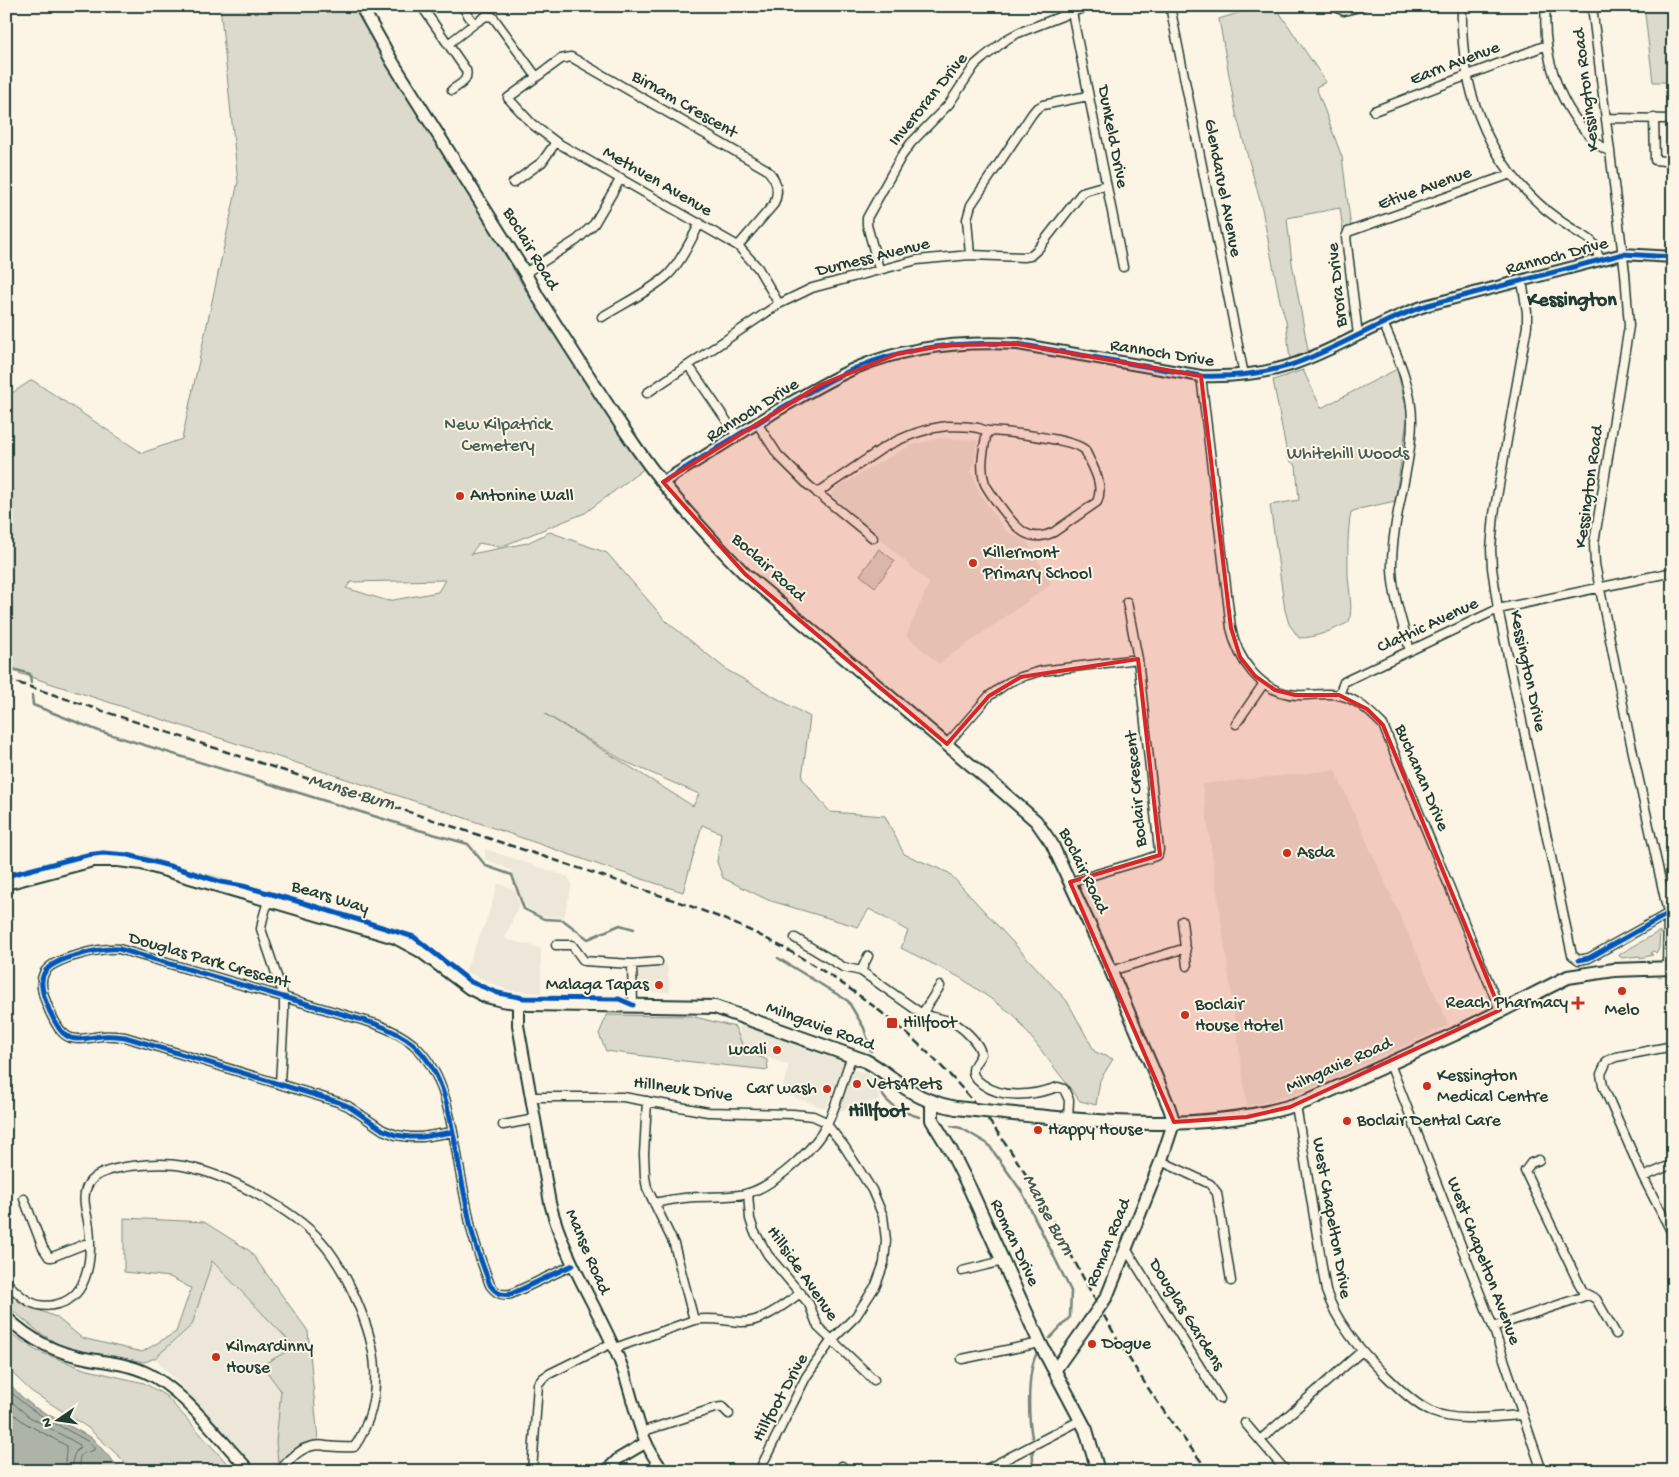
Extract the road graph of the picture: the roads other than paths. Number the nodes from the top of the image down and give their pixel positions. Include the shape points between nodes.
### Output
1 (361, 6) edge
2 (424, 6) edge
3 (462, 6) edge
4 (1088, 6) edge
5 (1170, 6) edge
6 (1334, 6) edge
7 (1363, 6) edge
8 (1462, 6) edge
9 (1546, 6) edge
10 (1592, 6) edge
11 (1072, 12) junction
12 (474, 24) junction
13 (448, 44) junction
14 (1547, 44) junction
15 (536, 76) junction
16 (1467, 76) junction
17 (452, 90) dead end
18 (1088, 96) junction
19 (508, 98) joint
20 (1374, 111) dead end
21 (1606, 118) junction
22 (1654, 118) junction
23 (1673, 119) edge
24 (556, 142) junction
25 (1610, 151) junction
26 (1673, 162) edge
27 (1511, 174) junction
28 (620, 178) junction
29 (513, 183) dead end
30 (1106, 185) junction
31 (700, 223) junction
32 (1348, 232) joint
33 (738, 246) junction
34 (1623, 254) junction
35 (970, 255) junction
36 (1673, 257) edge
37 (1599, 260) junction
38 (1123, 267) dead end
39 (878, 270) junction
40 (526, 273) junction
41 (1522, 281) junction
42 (780, 304) junction
43 (602, 317) dead end
44 (1383, 323) junction
45 (1358, 335) junction
46 (689, 366) junction
47 (1244, 375) junction
48 (1201, 376) junction
49 (647, 393) dead end
50 (757, 423) junction
51 (987, 431) junction
52 (737, 436) junction
53 (663, 482) junction
54 (817, 493) junction
55 (873, 538) dead end
56 (1673, 572) edge
57 (1599, 588) junction
58 (1127, 602) dead end
59 (1498, 609) junction
60 (1410, 651) junction
61 (1138, 659) junction
62 (1264, 683) junction
63 (1340, 695) junction
64 (1236, 724) dead end
65 (947, 744) junction
66 (6, 882) edge
67 (1070, 882) junction
68 (268, 901) junction
69 (1670, 912) edge
70 (1182, 921) dead end
71 (795, 938) dead end
72 (556, 945) dead end
73 (1186, 948) junction
74 (868, 956) dead end
75 (658, 962) dead end
76 (632, 964) junction
77 (1187, 966) dead end
78 (1670, 968) edge
79 (861, 971) junction
80 (1111, 971) junction
81 (940, 986) dead end
82 (284, 997) junction
83 (518, 1003) junction
84 (633, 1005) junction
85 (1500, 1010) junction
86 (922, 1014) junction
87 (1673, 1046) edge
88 (852, 1056) junction
89 (1390, 1064) junction
90 (280, 1083) junction
91 (531, 1097) junction
92 (932, 1100) junction
93 (647, 1101) junction
94 (1296, 1105) junction
95 (952, 1107) junction
96 (535, 1119) junction
97 (1068, 1119) junction
98 (1174, 1122) junction
99 (503, 1125) dead end
100 (827, 1125) junction
101 (453, 1132) junction
102 (940, 1132) junction
103 (1540, 1160) dead end
104 (1161, 1161) junction
105 (1673, 1164) edge
106 (1643, 1177) junction
107 (748, 1193) junction
108 (24, 1199) dead end
109 (654, 1203) junction
110 (1673, 1235) edge
111 (90, 1242) junction
112 (1126, 1247) junction
113 (1003, 1261) junction
114 (573, 1265) junction
115 (962, 1271) dead end
116 (1231, 1281) dead end
117 (6, 1282) edge
118 (801, 1293) junction
119 (1588, 1295) junction
120 (6, 1317) edge
121 (694, 1320) junction
122 (1493, 1327) junction
123 (1616, 1334) dead end
124 (831, 1341) junction
125 (1040, 1343) junction
126 (614, 1346) junction
127 (1362, 1351) junction
128 (962, 1359) dead end
129 (1055, 1370) junction
130 (874, 1380) dead end
131 (1220, 1398) dead end
132 (729, 1414) dead end
133 (1523, 1415) junction
134 (1081, 1420) junction
135 (1245, 1422) dead end
136 (641, 1432) junction
137 (1260, 1440) junction
138 (645, 1443) junction
139 (250, 1471) edge
140 (279, 1471) edge
141 (532, 1471) edge
142 (606, 1471) edge
143 (664, 1471) edge
144 (759, 1471) edge
145 (983, 1471) edge
146 (1098, 1471) edge
147 (1286, 1471) edge
148 (1542, 1471) edge

1 - 40 main road, Boclair Road via 393,63
2 - 13 street
3 - 12 street
4 - 11 street, Inveroran Drive
5 - 47 street, Glendaruel Avenue
6 - 7 street via 1344,11
8 - 16 street via 1462,44
9 - 14 street
10 - 21 street, Kessington Road
11 - 18 street, Dunkeld Drive
11 - 39 street, Inveroran Drive via 1018,33 991,51 975,66 949,104 911,143 867,218
12 - 13 street
12 - 15 street via 486,16 493,17
13 - 17 street via 467,76
14 - 16 street, Earn Avenue
14 - 25 street via 1553,74 1569,110 1601,148
15 - 19 street, Birnam Crescent
15 - 33 street, Birnam Crescent via 561,59 571,57 772,174 777,188 774,204
16 - 20 street, Earn Avenue
16 - 27 street via 1485,130
18 - 30 street, Dunkeld Drive
18 - 35 street via 1043,105 1032,114 971,206 967,219
19 - 24 street, Methven Avenue via 532,124
21 - 22 street
21 - 25 street, Kessington Road
22 - 23 street
22 - 26 street via 1655,160
24 - 28 street, Methven Avenue
24 - 29 street via 542,162
25 - 34 street, Kessington Road
27 - 32 street, Etive Avenue
27 - 37 street via 1545,209 1593,243
28 - 31 street, Methven Avenue
28 - 40 street via 594,224 577,240
30 - 35 street, Durness Avenue via 1081,194 1030,256
30 - 38 street, Dunkeld Drive
31 - 33 street, Methven Avenue
31 - 43 street via 668,274
32 - 45 street, Brora Drive
33 - 42 street, Methven Avenue via 758,268
34 - 36 street, Rannoch Drive
34 - 37 street, Rannoch Drive
34 - 57 street, Kessington Road via 1630,326 1596,534 1595,564
35 - 39 street, Durness Avenue via 917,260
37 - 41 street, Rannoch Drive
39 - 42 street, Durness Avenue via 812,288
40 - 53 main road, Boclair Road via 625,432
41 - 44 street, Rannoch Drive via 1419,308
41 - 59 street, Kessington Drive via 1527,326 1492,531 1492,568
42 - 46 street, Durness Avenue
44 - 45 street, Rannoch Drive
44 - 60 street via 1407,382 1411,410 1411,436 1395,529 1392,569 1397,605
45 - 47 street, Rannoch Drive via 1292,364
46 - 49 street, Durness Avenue
46 - 52 street
47 - 48 street, Rannoch Drive
48 - 50 street, Rannoch Drive via 1018,344 945,344 859,366
48 - 62 street, Buchanan Drive via 1231,628 1240,657
50 - 52 street, Rannoch Drive
50 - 54 street via 778,455
51 - 51 street via 1082,447 1100,486 1097,502 1047,536 1021,531 984,484 982,464
51 - 54 street via 946,426 905,437 883,448
52 - 53 street, Rannoch Drive
53 - 65 main road, Boclair Road via 705,534 745,574
54 - 55 street
56 - 57 street, Clathic Avenue
57 - 59 street, Clathic Avenue
57 - 69 street, Kessington Road
58 - 61 street, Boclair Crescent
59 - 60 street, Clathic Avenue
59 - 69 street, Kessington Drive via 1572,955 1579,960 1589,958
60 - 63 street, Clathic Avenue via 1344,682
61 - 65 street via 1041,671 1009,682 989,696
61 - 67 street, Boclair Crescent via 1158,855
62 - 63 street, Buchanan Drive via 1275,690 1295,695
62 - 64 street
63 - 85 street, Buchanan Drive via 1367,709 1383,726
65 - 67 main road, Boclair Road via 1042,828
66 - 68 main road, Milngavie Road via 93,860 118,860 142,863
67 - 80 main road, Boclair Road
68 - 82 street via 261,929
68 - 83 main road, Milngavie Road via 395,937 421,951 470,988 486,996
69 - 78 street, Kessington Road
70 - 73 street
71 - 79 street via 843,967
72 - 76 street via 572,945 584,961
73 - 77 street
73 - 80 street
74 - 79 street
75 - 76 street
76 - 84 street
78 - 85 main road, Milngavie Road via 1614,970 1568,977
79 - 86 street
80 - 98 main road, Boclair Road
81 - 86 street
82 - 90 street
82 - 90 street, Douglas Park Crescent via 129,951 111,949 54,962 45,972 41,988 56,1024 70,1038 125,1037
82 - 101 street, Douglas Park Crescent via 376,1024 412,1044 428,1062 442,1086
83 - 84 main road, Milngavie Road
83 - 91 street, Manse Road via 518,1024
84 - 88 main road, Milngavie Road via 715,1007
85 - 89 main road, Milngavie Road
86 - 97 street via 952,1021 978,1044 981,1054 973,1074 992,1090 1029,1094 1058,1087 1064,1089 1069,1100
87 - 106 street via 1607,1061 1600,1074
88 - 92 main road, Milngavie Road via 875,1066 910,1091
88 - 100 street
89 - 94 main road, Milngavie Road
89 - 122 street, West Chapelton Avenue
90 - 101 street, Douglas Park Crescent via 348,1106 396,1135 410,1138
91 - 93 street, Hillneuk Drive via 623,1097
91 - 96 street, Manse Road
92 - 95 main road, Milngavie Road
92 - 102 main road, Roman Drive via 932,1120
93 - 100 street, Hillneuk Drive via 708,1112 803,1115 824,1120
93 - 109 street via 644,1168
94 - 98 main road, Milngavie Road via 1247,1117
94 - 127 street, West Chapelton Drive via 1326,1291 1347,1332
95 - 97 main road, Milngavie Road, bridge
95 - 102 main road via 941,1120
96 - 99 street
96 - 114 street, Manse Road via 554,1220
97 - 98 main road, Milngavie Road
98 - 104 main road, Roman Road
100 - 107 street via 790,1168 770,1183
100 - 124 street, Hillfoot Drive via 872,1190 883,1216 886,1240 884,1262 876,1285 856,1316
101 - 114 street, Douglas Park Crescent via 470,1225 494,1290 500,1294 511,1294
102 - 113 main road, Roman Drive
103 - 119 street via 1531,1163 1525,1171 1583,1292
104 - 112 main road, Roman Road
104 - 116 street via 1215,1189
105 - 106 street
106 - 110 street
107 - 109 street
107 - 118 street, Hillside Avenue via 754,1231 768,1255
108 - 111 street via 49,1257
109 - 121 street via 674,1244
111 - 117 street via 84,1279 79,1290 63,1303 34,1304 22,1298
111 - 140 street via 84,1195 92,1178 112,1170 164,1164 191,1167 252,1192 290,1215 320,1241 347,1281 367,1330 375,1367 372,1407 354,1446 308,1447
112 - 129 main road, Roman Road, bridge via 1107,1296
112 - 131 street, Douglas Gardens
113 - 115 street
113 - 125 main road, Roman Drive
114 - 126 street, Manse Road
118 - 121 street via 751,1321
118 - 124 street, Hillside Avenue via 810,1304 818,1327
119 - 122 street
119 - 123 street via 1596,1299
120 - 139 street via 29,1337 50,1348 132,1367 158,1378 188,1404
121 - 126 street
122 - 133 street, West Chapelton Avenue
124 - 130 street
124 - 144 street, Hillfoot Drive via 806,1377
125 - 128 street
125 - 129 main road, Roman Drive
126 - 136 street, Manse Road
126 - 141 street via 549,1374 538,1384
127 - 133 street, West Chapelton Drive via 1414,1401 1432,1412 1466,1418
127 - 137 street
129 - 134 main road
132 - 136 street via 722,1407 715,1408
133 - 148 street, West Chapelton Avenue
134 - 145 street
134 - 146 main road
135 - 137 street
136 - 138 street, Manse Road
137 - 147 street
138 - 142 street via 618,1459
138 - 143 street, Manse Road

